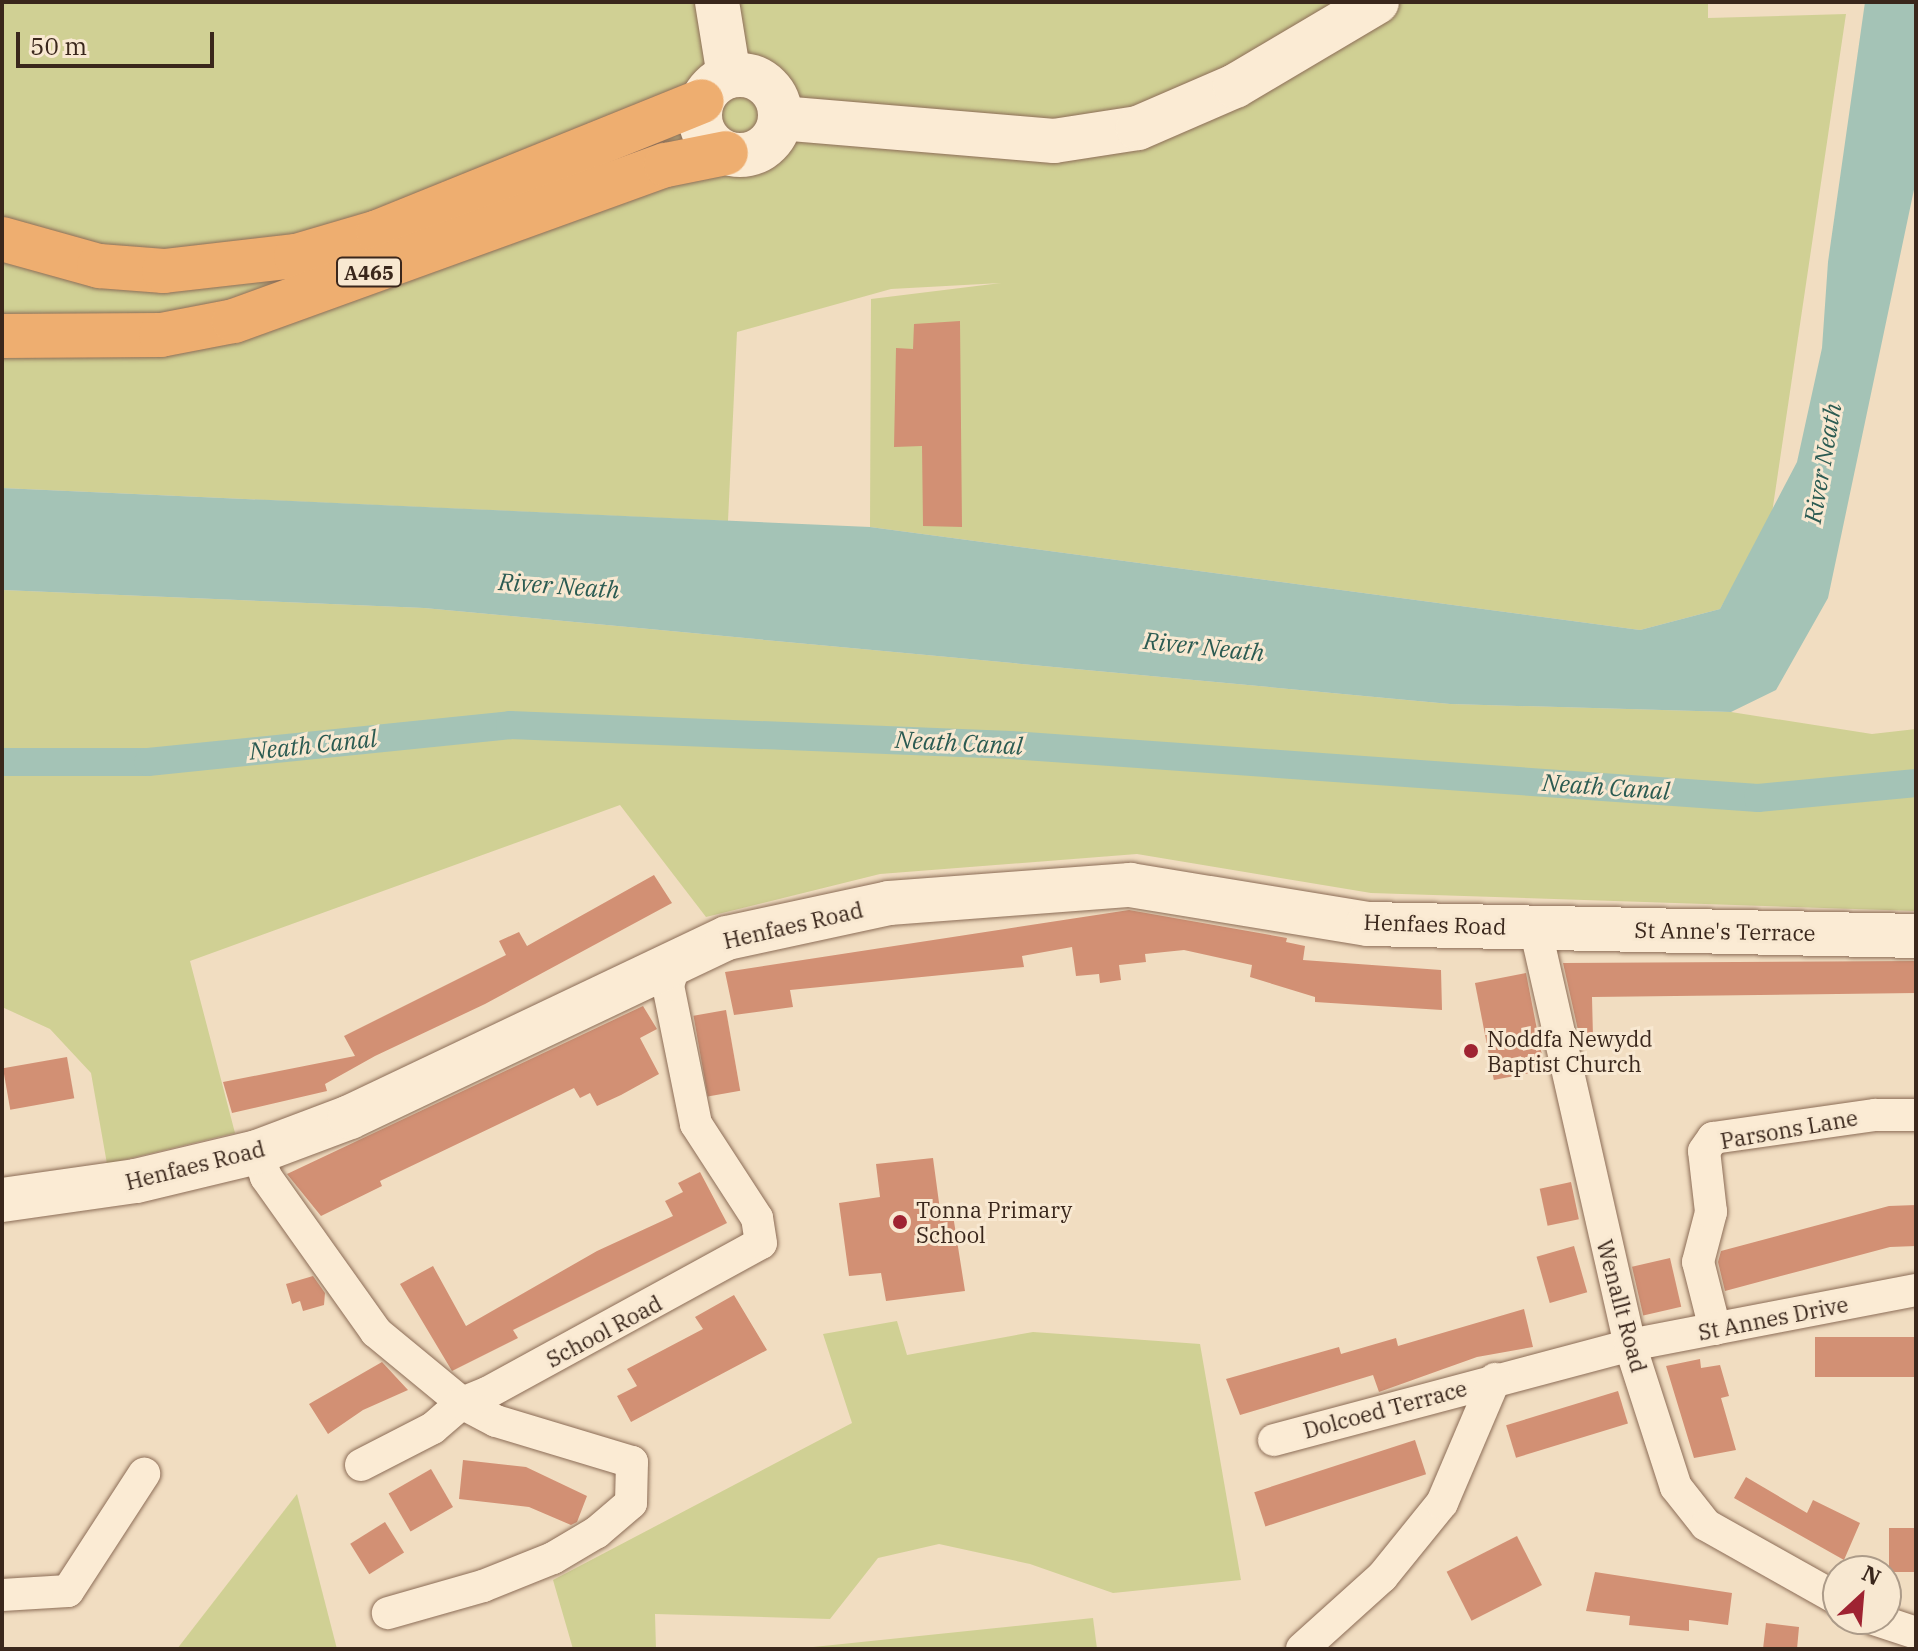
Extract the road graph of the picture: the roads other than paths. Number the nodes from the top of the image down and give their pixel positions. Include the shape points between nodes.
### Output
1 (717, 2) edge
2 (1377, 2) edge
3 (716, 89) junction
4 (780, 118) junction
5 (726, 153) junction
6 (2, 239) edge
7 (2, 336) edge
8 (1535, 927) junction
9 (1916, 936) edge
10 (677, 959) junction
11 (1916, 1115) edge
12 (257, 1152) junction
13 (2, 1200) edge
14 (1916, 1290) edge
15 (1715, 1329) junction
16 (1630, 1345) junction
17 (1495, 1379) junction
18 (462, 1403) junction
19 (1274, 1440) dead end
20 (361, 1465) dead end
21 (144, 1474) dead end
22 (1822, 1590) edge
23 (2, 1595) edge
24 (388, 1613) dead end
25 (1302, 1649) edge

1 - 3 main road
2 - 4 main road via 1235,86 1138,128 1054,141
3 - 4 main road via 742,75 766,84
3 - 5 main road via 706,138
3 - 6 highway, A465 via 378,232 296,256 164,271 99,266
4 - 5 main road via 762,149
5 - 7 highway, A465 via 666,165 234,321 161,335
8 - 9 main road, St Anne's Terrace
8 - 10 main road, Henfaes Road via 1368,924 1130,885 889,903 727,938
8 - 16 street, Wenallt Road
10 - 12 main road, Henfaes Road via 350,1117
10 - 18 street, School Road via 668,985 696,1124 757,1218 761,1243
11 - 15 street, Parsons Lane via 1875,1115 1713,1138 1704,1151 1711,1212 1698,1262
12 - 13 main road, Henfaes Road via 136,1181
12 - 18 street via 266,1177 376,1332
14 - 15 street, St Annes Drive
15 - 16 street, St Annes Drive
16 - 17 street, Dolcoed Terrace
16 - 22 street, Wenallt Road via 1676,1487 1706,1525
17 - 19 street, Dolcoed Terrace
17 - 25 street, Dolcoed Terrace via 1442,1503 1382,1577
18 - 20 street via 433,1428
18 - 24 street via 496,1421 632,1462 631,1503 597,1532 553,1558
21 - 23 street via 68,1591

